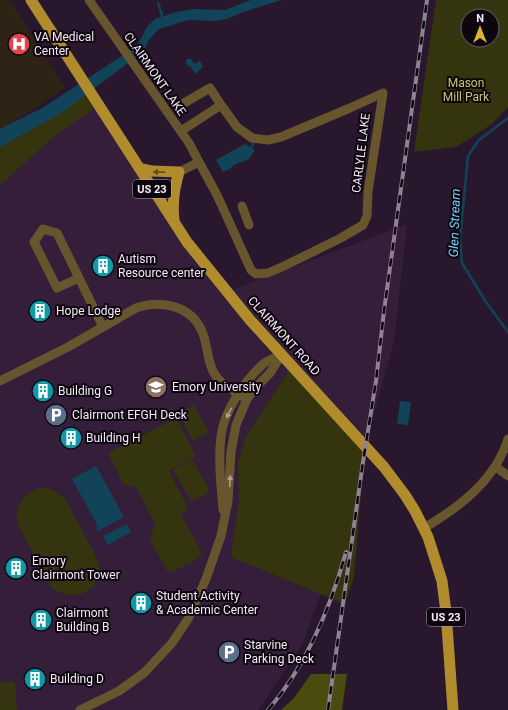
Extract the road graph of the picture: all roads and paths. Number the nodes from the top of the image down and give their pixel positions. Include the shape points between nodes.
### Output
1 (31, 0) edge
2 (89, 0) edge
3 (184, 103) dead end
4 (221, 105) junction
5 (181, 131) junction
6 (199, 162) junction
7 (139, 168) junction
8 (179, 172) junction
9 (242, 206) dead end
10 (174, 222) junction
11 (230, 223) junction
12 (79, 278) junction
13 (103, 327) junction
14 (282, 354) junction
15 (0, 381) edge
16 (238, 394) junction
17 (247, 399) junction
18 (508, 439) edge
19 (496, 467) junction
20 (508, 476) edge
21 (224, 520) junction
22 (424, 528) junction
23 (80, 710) edge
24 (453, 710) edge

1 - 7 main road, CLAIRMONT ROAD / US 23
2 - 5 street, CLAIRMONT LAKE
3 - 4 street, CARLYLE LAKE via 210,88
4 - 5 street
4 - 11 street, CARLYLE LAKE via 237,127 252,138 268,140 281,137 382,93 363,225 284,266 256,274 251,270
5 - 6 street, CLAIRMONT LAKE
6 - 8 street
6 - 11 street, CARLYLE LAKE
8 -> 7 main road
7 - 10 main road, CLAIRMONT ROAD / US 23
8 - 10 main road via 173,200
9 - 11 street via 248,221
10 - 14 main road, CLAIRMONT ROAD / US 23 via 250,320
12 - 12 street via 57,288 34,242 43,228 57,233
12 - 13 street
13 - 15 street
13 - 16 street via 146,305 164,304 180,309 200,327 211,367 217,378
14 - 16 street via 262,365
14 - 17 street via 270,373
14 - 22 main road, CLAIRMONT ROAD / US 23 via 388,473 405,495
16 - 17 street
16 -> 21 street via 225,420 221,435 220,478
21 -> 17 street via 233,436
18 - 19 street
19 - 20 street
19 - 22 street via 467,498
21 - 23 street via 206,579 181,632 145,672 119,691
22 - 24 main road, CLAIRMONT ROAD / US 23 via 442,581

